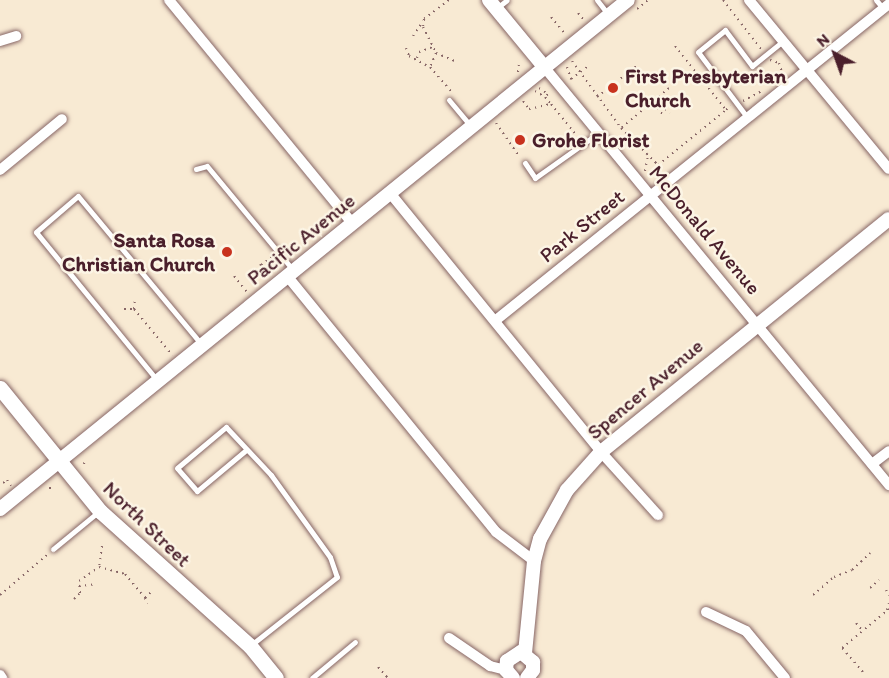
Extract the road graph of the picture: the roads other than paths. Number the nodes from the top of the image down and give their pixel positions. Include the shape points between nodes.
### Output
1 (169, 0) edge
2 (597, 0) edge
3 (749, 0) edge
4 (498, 3) edge
5 (883, 4) edge
6 (629, 7) edge
7 (609, 15) junction
8 (16, 36) dead end
9 (0, 41) edge
10 (782, 42) junction
11 (544, 68) junction
12 (805, 69) junction
13 (449, 100) road end
14 (747, 117) junction
15 (62, 119) dead end
16 (471, 127) junction
17 (597, 134) junction
18 (525, 163) road end
19 (196, 169) dead end
20 (889, 169) edge
21 (0, 170) edge
22 (390, 193) junction
23 (650, 196) junction
24 (889, 219) edge
25 (354, 224) junction
26 (291, 274) junction
27 (496, 320) junction
28 (756, 325) junction
29 (202, 346) junction
30 (158, 381) junction
31 (0, 388) edge
32 (246, 450) junction
33 (889, 451) edge
34 (601, 452) junction
35 (59, 461) junction
36 (872, 464) junction
37 (889, 485) edge
38 (0, 509) edge
39 (100, 511) junction
40 (658, 515) dead end
41 (53, 549) road end
42 (534, 561) junction
43 (706, 612) dead end
44 (449, 638) dead end
45 (355, 642) dead end
46 (250, 646) junction
47 (525, 653) junction
48 (510, 676) edge
49 (531, 677) edge
50 (276, 678) edge
51 (312, 678) edge
52 (785, 678) edge

1 - 25 street
2 - 7 lane
3 - 10 street
4 - 11 street, McDonald Avenue
5 - 12 street, Park Street
6 - 7 street, Pacific Avenue
7 - 11 street, Pacific Avenue
8 - 9 street
10 - 12 street
10 - 14 lane via 752,66 725,30 698,52
11 - 16 street, Pacific Avenue
11 - 17 street, McDonald Avenue
12 - 14 street, Park Street
12 - 20 street
13 - 16 lane
14 - 23 street, Park Street
15 - 21 street
16 - 22 street, Pacific Avenue
17 - 18 lane via 535,178
17 - 23 street, McDonald Avenue
19 - 26 lane via 207,166
22 - 25 street, Pacific Avenue
22 - 27 street
23 - 27 street, Park Street
23 - 28 street, McDonald Avenue
24 - 28 street, Spencer Avenue
25 - 26 street, Pacific Avenue
26 - 29 street, Pacific Avenue
26 - 42 street via 496,532
27 - 34 street
28 - 34 street, Spencer Avenue
28 - 36 street, McDonald Avenue
29 - 30 street, Pacific Avenue
29 - 30 lane via 78,196 36,232
30 - 35 street, Pacific Avenue
31 - 35 main road, North Street
32 - 32 lane via 226,427 177,468 197,491
32 - 46 lane via 271,475 330,556 337,577
33 - 36 street
34 - 40 street
34 - 42 street, Spencer Avenue via 567,490 540,539
35 - 38 street, Pacific Avenue
35 - 39 main road, North Street
36 - 37 street, McDonald Avenue
39 - 41 lane
39 - 46 main road, North Street
42 - 47 street, Spencer Avenue
43 - 52 street via 746,631
44 - 48 street
45 - 51 lane
46 - 50 main road, North Street
47 - 48 street via 512,654
47 - 49 street via 533,662

